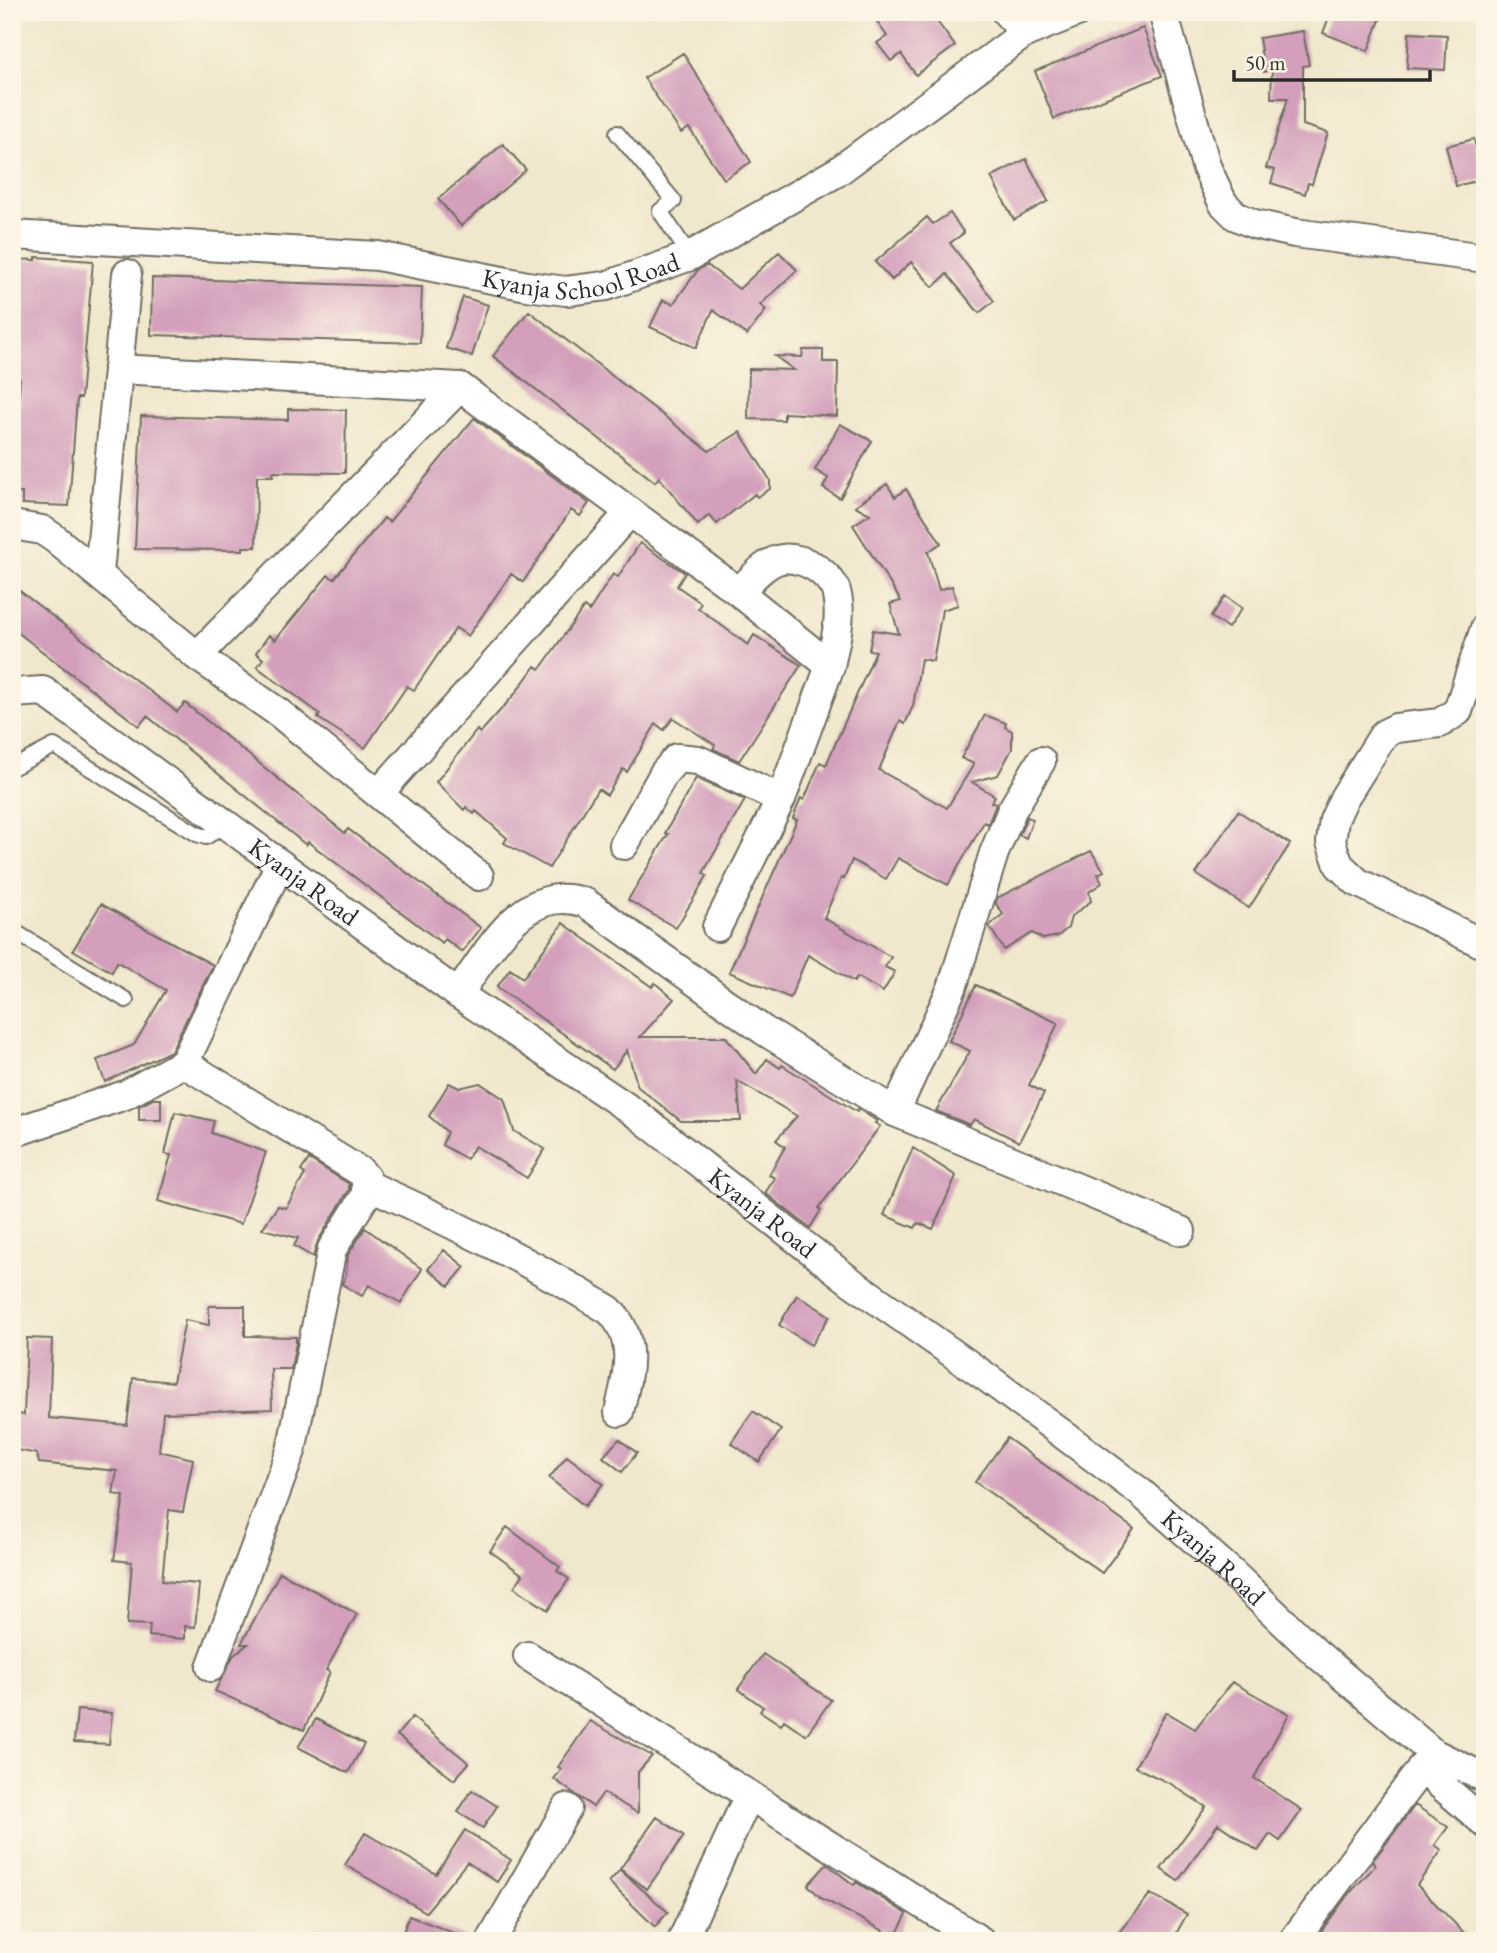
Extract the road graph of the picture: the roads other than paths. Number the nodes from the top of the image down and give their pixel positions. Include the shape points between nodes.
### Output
1 (1006, 12) edge
2 (1077, 12) edge
3 (1163, 12) edge
4 (1025, 33) junction
5 (617, 133) dead end
6 (12, 235) edge
7 (690, 256) junction
8 (1485, 258) edge
9 (127, 274) dead end
10 (118, 369) junction
11 (460, 387) junction
12 (629, 512) junction
13 (12, 524) edge
14 (99, 573) junction
15 (738, 592) junction
16 (1485, 628) edge
17 (197, 656) junction
18 (830, 666) junction
19 (12, 693) edge
20 (1041, 761) dead end
21 (12, 768) edge
22 (379, 793) junction
23 (781, 799) junction
24 (226, 824) junction
25 (624, 845) dead end
26 (280, 864) junction
27 (479, 876) dead end
28 (717, 927) dead end
29 (12, 930) edge
30 (1485, 945) edge
31 (458, 994) junction
32 (126, 1000) dead end
33 (184, 1062) junction
34 (895, 1112) junction
35 (12, 1133) edge
36 (368, 1185) junction
37 (1181, 1231) dead end
38 (619, 1412) dead end
39 (528, 1657) dead end
40 (211, 1667) dead end
41 (1427, 1760) junction
42 (1485, 1778) edge
43 (749, 1796) junction
44 (567, 1808) dead end
45 (1485, 1822) edge
46 (968, 1937) edge
47 (491, 1941) edge
48 (682, 1941) edge
49 (1293, 1941) edge

1 - 4 street
2 - 4 street, Kyanja School Road
3 - 8 street via 1206,166 1223,203 1236,216 1295,233
4 - 7 street, Kyanja School Road via 837,172
5 - 7 lane via 674,201 660,211
6 - 7 street, Kyanja School Road via 378,256 566,291 606,286
9 - 10 street
10 - 11 street
10 - 14 street
11 - 12 street
11 - 17 street
12 - 15 street
12 - 22 street
13 - 14 street via 42,530
14 - 17 street
15 - 18 street
15 - 18 street via 764,565 783,557 804,561 821,571 835,589 839,620
16 - 30 street via 1458,711 1440,723 1396,728 1384,734 1344,798 1331,842 1339,865 1357,881
17 - 22 street via 279,713
18 - 23 street
19 - 24 street, Kyanja Road via 43,691
20 - 34 street via 1012,810 994,853 953,988
21 - 24 lane via 54,746 197,834 206,837
22 - 27 street
23 - 25 street via 698,760 677,758
23 - 28 street
24 - 26 street, Kyanja Road
26 - 31 street, Kyanja Road
26 - 33 street
29 - 32 lane
31 - 34 street via 513,920 550,899 574,899 586,903 763,1030
31 - 41 street, Kyanja Road via 638,1115 850,1281 1140,1492 1232,1573
33 - 35 street via 125,1095
33 - 36 street via 361,1172
34 - 37 street
36 - 38 street via 460,1226 610,1310 629,1347
36 - 40 street via 332,1249 291,1451
39 - 43 street
41 - 42 street, Kyanja Road
41 - 45 street
41 - 49 street
43 - 46 street
43 - 48 street
44 - 47 street

